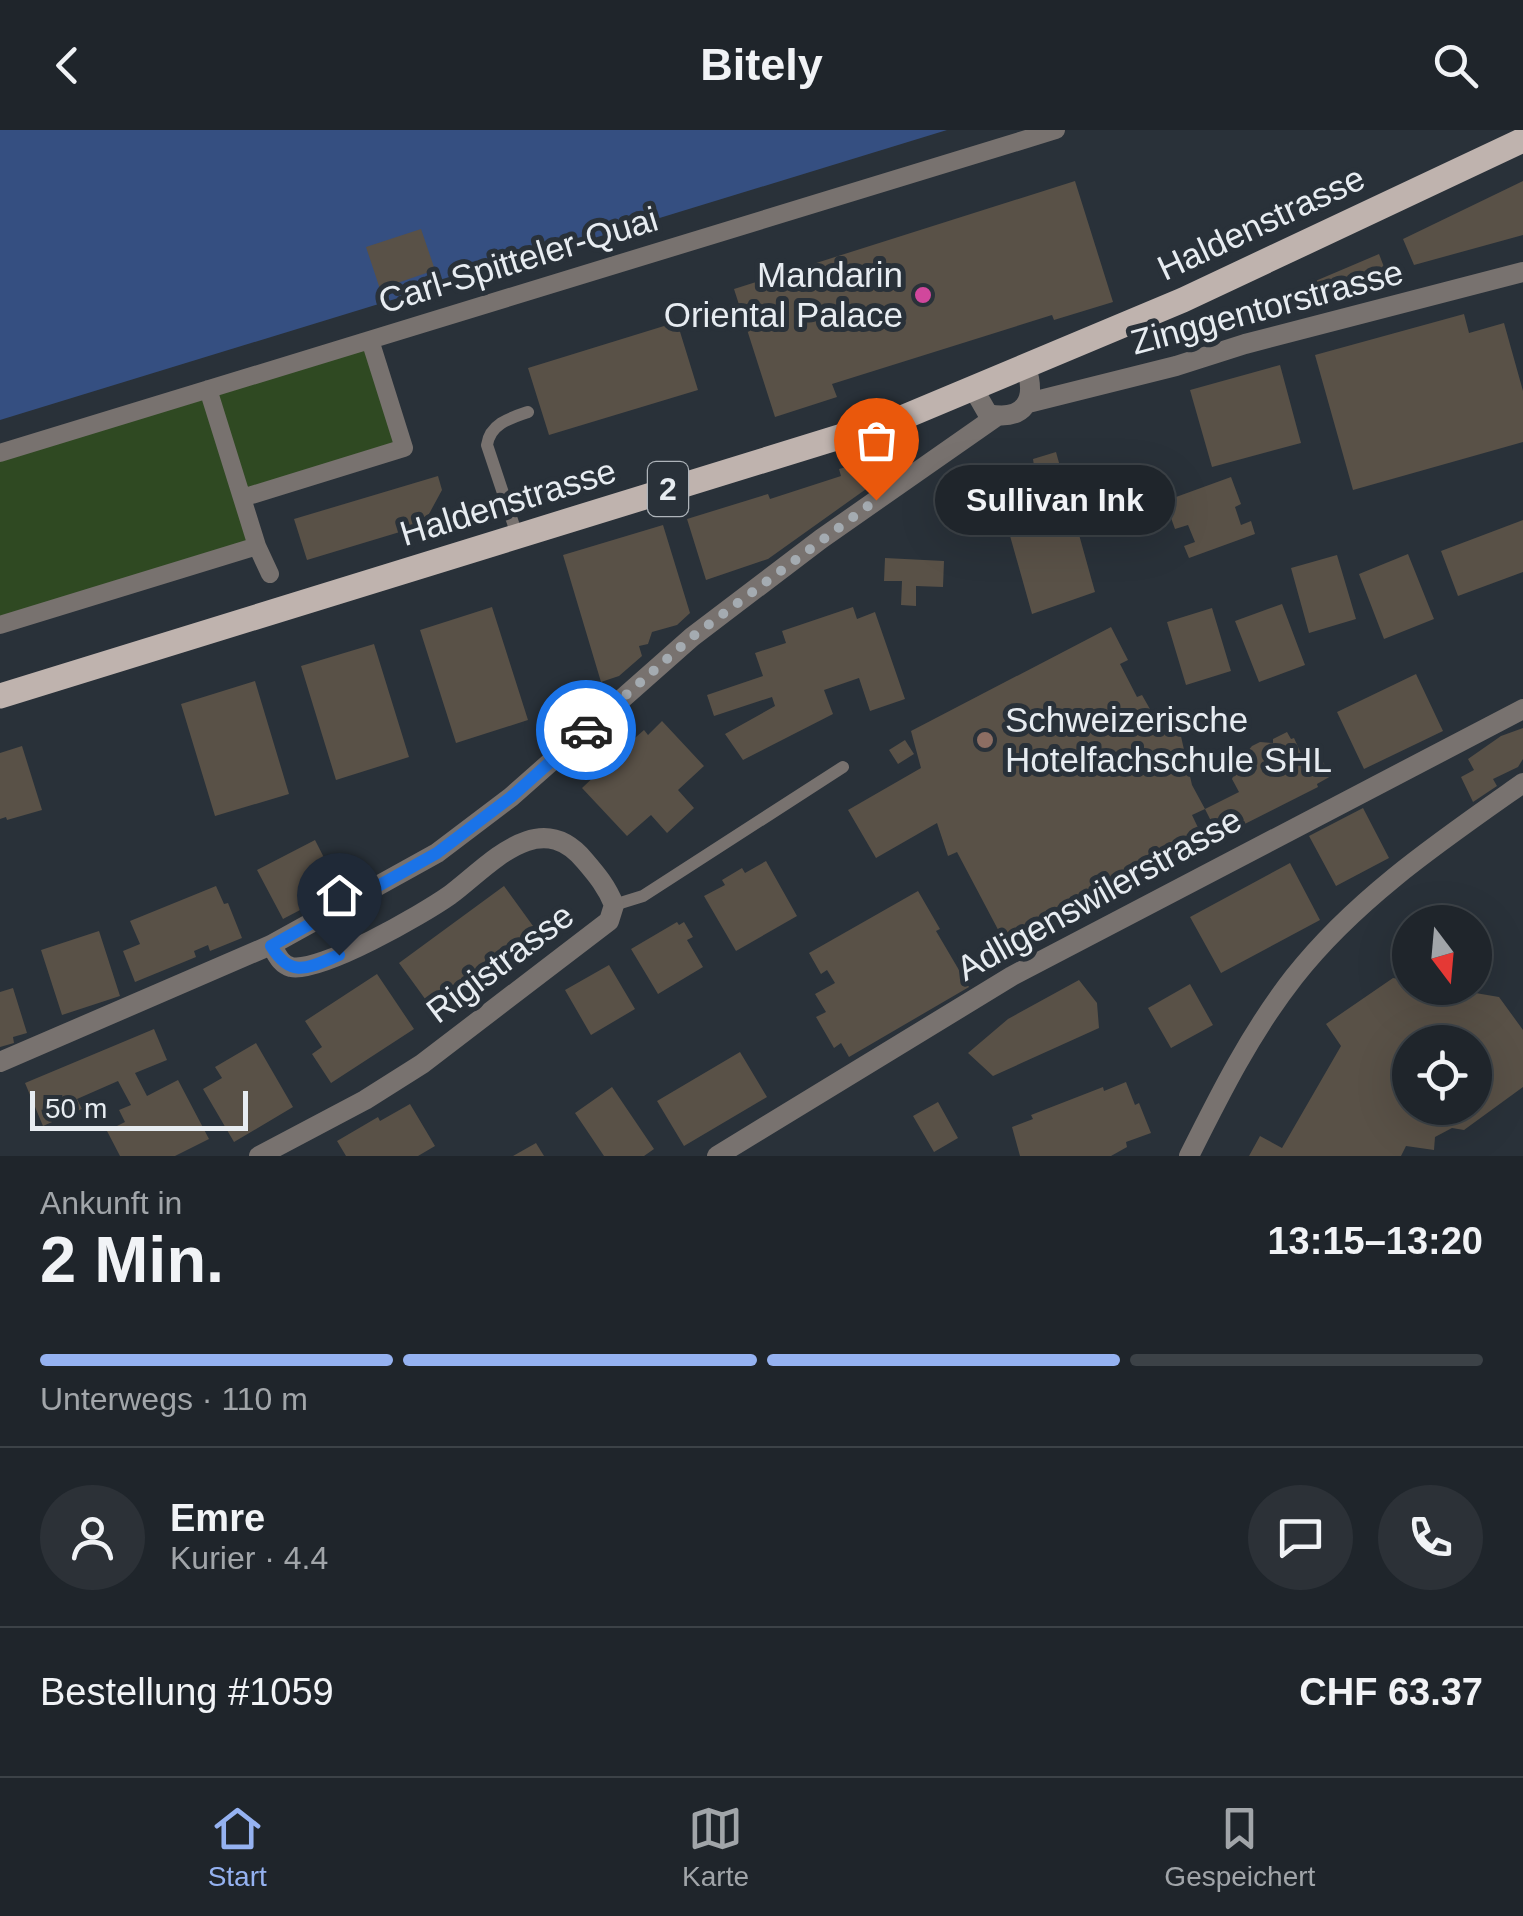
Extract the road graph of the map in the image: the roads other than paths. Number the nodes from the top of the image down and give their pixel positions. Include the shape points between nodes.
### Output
1 (1056, 130) edge
2 (1523, 140) edge
3 (1523, 272) edge
4 (370, 340) junction
5 (1026, 367) junction
6 (973, 388) junction
7 (208, 389) junction
8 (1028, 403) junction
9 (528, 412) dead end
10 (998, 416) junction
11 (0, 453) edge
12 (242, 498) junction
13 (518, 535) junction
14 (257, 546) junction
15 (270, 574) dead end
16 (0, 625) edge
17 (0, 696) edge
18 (1523, 708) edge
19 (843, 767) dead end
20 (1523, 783) edge
21 (614, 905) junction
22 (271, 946) junction
23 (0, 1062) edge
24 (258, 1156) edge
25 (718, 1156) edge
26 (1189, 1156) edge

1 - 4 street, Carl-Spitteler-Quai
2 - 5 main road, Haldenstrasse / 2
3 - 8 street, Zinggentorstrasse
4 - 7 street, Carl-Spitteler-Quai
4 - 12 street via 404,448
5 - 6 main road, Haldenstrasse / 2
5 - 8 street via 1032,384
6 - 10 street via 988,414
6 - 13 main road, Haldenstrasse / 2 via 904,417
7 - 11 street, Carl-Spitteler-Quai
7 - 12 street
8 - 10 street, Zinggentorstrasse
9 - 13 lane via 498,426 487,445
10 - 22 street, Zinggentorstrasse via 692,637 511,797 437,853
12 - 14 street
13 - 17 main road, Haldenstrasse / 2
14 - 15 street
14 - 16 street
18 - 25 street, Adligenswilerstrasse via 1012,976
19 - 21 lane via 642,896
20 - 26 street via 1429,849 1294,976 1239,1057
21 - 22 street, Rigistrasse via 578,852 555,838 525,840 428,909 339,955 289,966
21 - 24 street, Rigistrasse via 609,921 422,1064
22 - 23 street, Zinggentorstrasse

